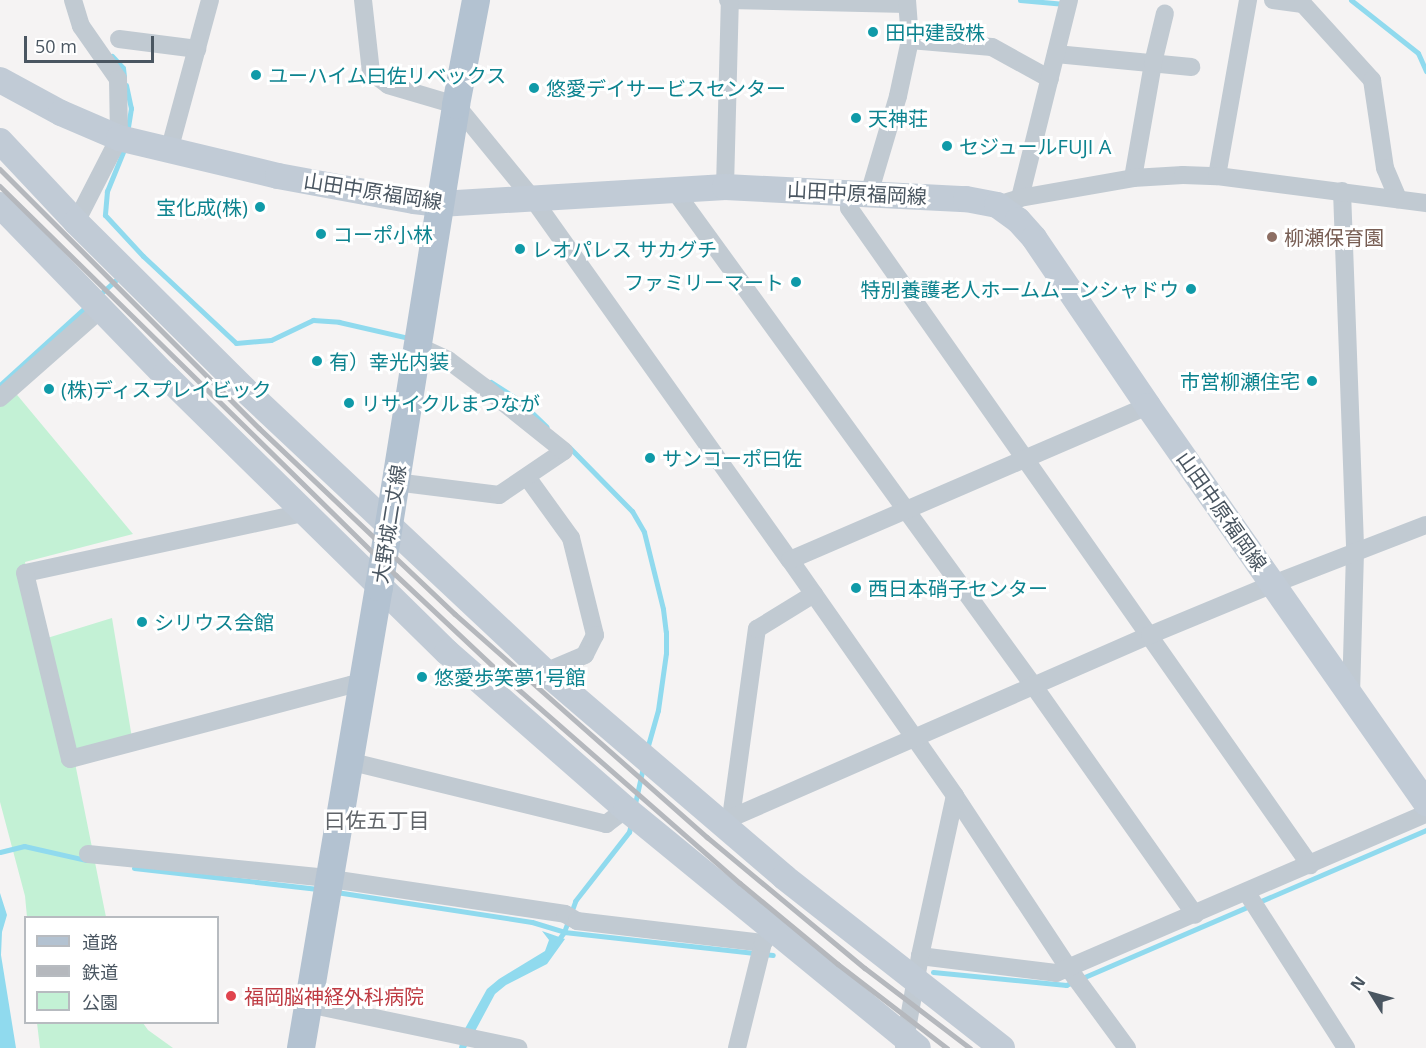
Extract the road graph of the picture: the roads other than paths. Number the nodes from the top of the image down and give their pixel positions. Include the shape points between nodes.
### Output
1 (73, 0) edge
2 (210, 0) edge
3 (363, 0) edge
4 (476, 0) edge
5 (729, 0) edge
6 (1069, 0) edge
7 (1248, 0) edge
8 (1273, 0) edge
9 (907, 2) edge
10 (1165, 14) dead end
11 (119, 39) dead end
12 (910, 40) junction
13 (196, 49) junction
14 (1056, 54) junction
15 (1152, 63) junction
16 (1191, 67) dead end
17 (1050, 79) junction
18 (0, 80) edge
19 (456, 105) junction
20 (119, 138) junction
21 (0, 141) edge
22 (169, 151) junction
23 (1217, 176) junction
24 (1133, 178) junction
25 (725, 187) junction
26 (674, 190) junction
27 (1342, 191) junction
28 (859, 194) junction
29 (533, 199) junction
30 (1398, 199) junction
31 (1008, 201) junction
32 (1426, 203) edge
33 (440, 204) junction
34 (0, 205) edge
35 (0, 218) edge
36 (76, 222) junction
37 (36, 240) junction
38 (101, 309) junction
39 (418, 346) junction
40 (0, 398) edge
41 (1148, 406) junction
42 (1027, 460) junction
43 (527, 477) junction
44 (395, 482) junction
45 (906, 511) junction
46 (303, 513) junction
47 (389, 523) junction
48 (1426, 525) edge
49 (1355, 552) junction
50 (790, 560) junction
51 (1273, 584) junction
52 (379, 587) junction
53 (814, 594) junction
54 (1150, 635) junction
55 (544, 672) junction
56 (362, 685) junction
57 (1033, 686) junction
58 (1351, 697) junction
59 (914, 737) junction
60 (348, 761) junction
61 (955, 796) junction
62 (1426, 803) edge
63 (626, 809) junction
64 (1426, 813) edge
65 (727, 822) junction
66 (88, 854) dead end
67 (1310, 865) junction
68 (329, 879) junction
69 (1248, 893) junction
70 (1195, 915) junction
71 (765, 944) junction
72 (920, 956) junction
73 (1069, 969) junction
74 (916, 982) junction
75 (308, 1004) junction
76 (452, 1042) edge
77 (909, 1045) edge
78 (301, 1048) edge
79 (518, 1048) edge
80 (737, 1048) edge
81 (1002, 1048) edge
82 (1127, 1048) edge
83 (1346, 1048) edge

1 - 20 street via 81,26 118,79
2 - 13 street
3 - 19 street via 371,72 388,85
4 - 19 main road, 大野城二丈線
5 - 9 street
5 - 25 street
6 - 14 street
7 - 23 street
8 - 30 street via 1303,4 1372,80 1385,168
9 - 12 street
10 - 15 street
11 - 13 street
12 - 17 street via 992,47
12 - 28 street via 898,96
13 - 22 street
14 - 15 street
14 - 17 street
15 - 16 street
15 - 24 street
17 - 31 street
18 - 20 street, 山田中原福岡線
19 - 29 street
19 - 33 main road, 大野城二丈線
20 - 22 street, 山田中原福岡線
20 - 36 street
21 - 36 street
22 - 33 street, 山田中原福岡線 via 278,176
23 - 24 street
23 - 27 street
24 - 31 street
25 - 26 street, 山田中原福岡線
25 - 28 street, 山田中原福岡線
26 - 29 street, 山田中原福岡線
26 - 45 street
27 - 30 street
27 - 49 street
28 - 31 street, 山田中原福岡線
28 - 42 street via 849,208
29 - 33 street, 山田中原福岡線
29 - 50 street
30 - 32 street
31 - 41 street, 山田中原福岡線
33 - 39 main road, 大野城二丈線
34 - 37 street
35 - 37 street
36 - 47 street via 244,389
37 - 38 street
38 - 40 street
38 - 46 street
39 - 43 street via 448,360 564,451
39 - 44 main road, 大野城二丈線
41 - 42 street
41 - 51 street, 山田中原福岡線
42 - 45 street
42 - 54 street
43 - 44 street via 499,495
43 - 55 street via 571,538 596,635 585,655
44 - 47 main road, 大野城二丈線
45 - 50 street
45 - 57 street
46 - 52 street
46 - 56 street via 25,573 70,759
47 - 52 main road, 大野城二丈線
47 - 55 street
48 - 49 street
49 - 51 street
49 - 58 street
50 - 53 street
51 - 54 street
51 - 58 street, 山田中原福岡線
52 - 56 main road, 大野城二丈線
52 - 63 street via 464,668
53 - 59 street
53 - 65 street via 757,629
54 - 57 street
54 - 67 street
55 - 65 street via 675,784
56 - 60 main road, 大野城二丈線
57 - 59 street
57 - 70 street
58 - 62 street, 山田中原福岡線
59 - 61 street
59 - 65 street
60 - 63 street via 606,824
60 - 68 main road, 大野城二丈線
61 - 72 street
61 - 73 street
63 - 71 street
64 - 67 street
65 - 74 street
66 - 68 street
67 - 69 street
68 - 71 street
68 - 75 main road, 大野城二丈線
69 - 70 street
69 - 83 street
70 - 73 street
71 - 77 street
71 - 80 street
72 - 73 street via 1056,973
72 - 74 street
73 - 82 street
74 - 77 street
74 - 81 street
75 - 76 street
75 - 78 main road, 大野城二丈線
76 - 79 street via 478,1041

